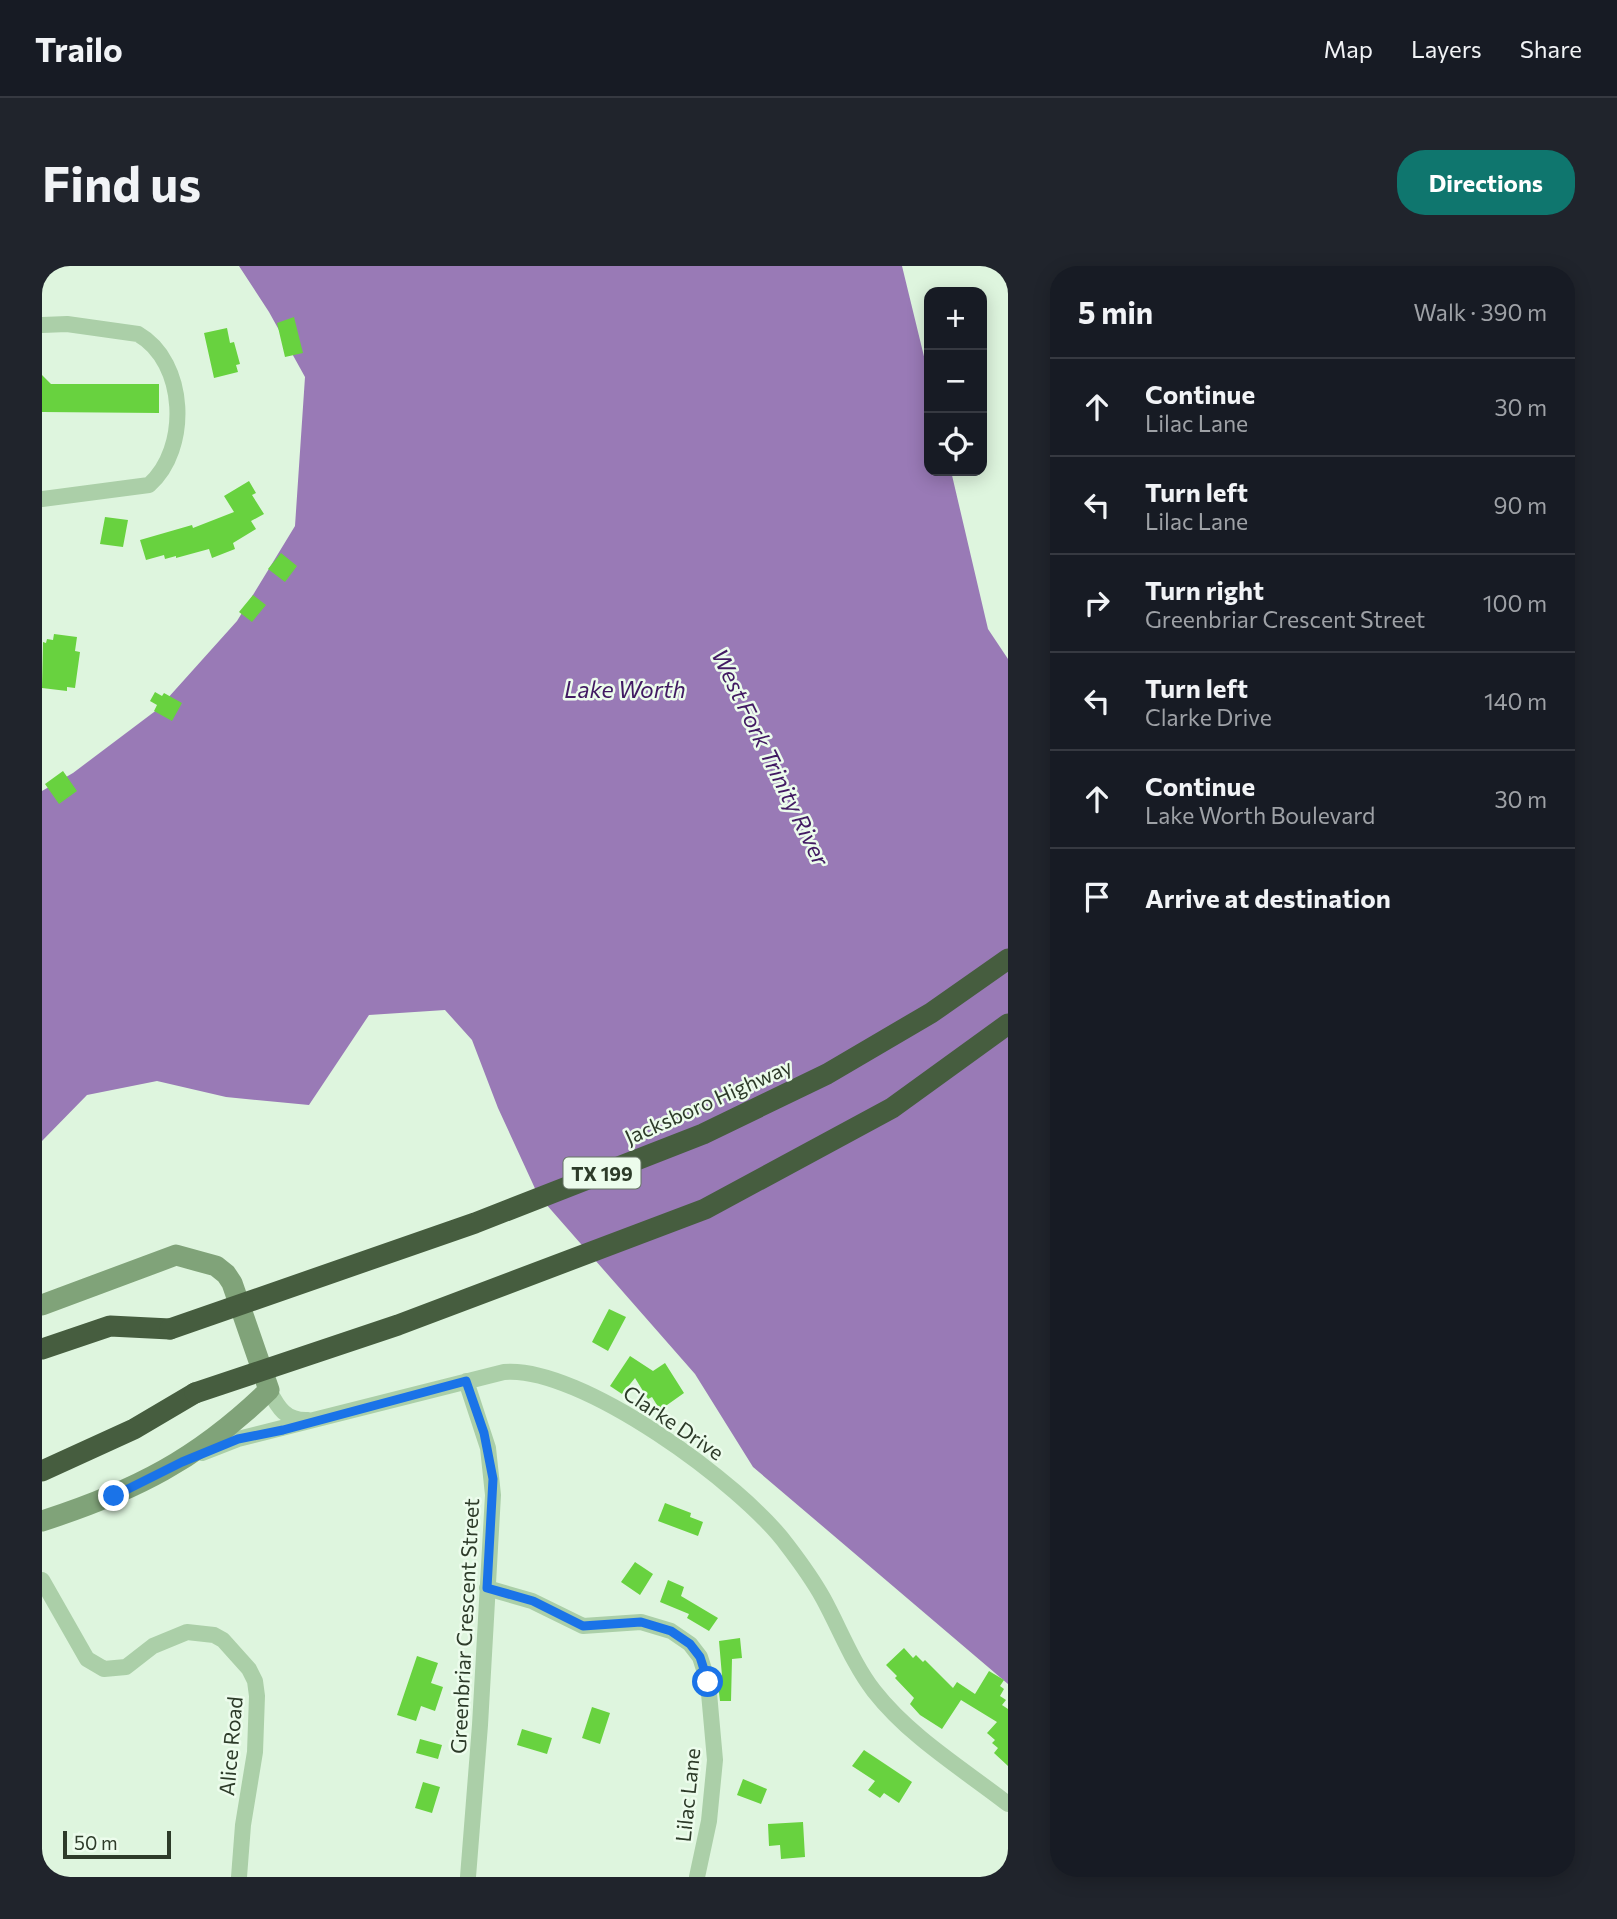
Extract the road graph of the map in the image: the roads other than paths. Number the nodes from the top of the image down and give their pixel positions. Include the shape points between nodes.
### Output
1 (42, 325) edge
2 (42, 499) edge
3 (1008, 959) edge
4 (1008, 1024) edge
5 (42, 1305) edge
6 (42, 1349) edge
7 (466, 1381) junction
8 (269, 1390) junction
9 (318, 1419) junction
10 (182, 1462) junction
11 (42, 1471) edge
12 (42, 1521) edge
13 (42, 1580) edge
14 (487, 1588) junction
15 (1008, 1804) edge
16 (239, 1877) edge
17 (468, 1877) edge
18 (697, 1877) edge

1 - 2 street via 66,324 148,339 169,370 179,411 169,457 160,476 144,488
3 - 6 highway, Jacksboro Highway / TX 199, bridge via 931,1013 827,1074 703,1134 475,1223 170,1329 110,1326
4 - 11 highway, bridge via 892,1108 705,1209 398,1325 195,1393 134,1429
5 - 8 main road via 176,1255 216,1266 232,1283
7 - 9 street, Clarke Drive
7 - 14 street, Greenbriar Crescent Street via 484,1433 493,1479
7 - 15 street, Clarke Drive via 517,1371 586,1392 625,1413 721,1480 785,1542 822,1596 866,1679 891,1711
8 - 9 street via 288,1416
8 - 10 main road via 230,1427
9 - 10 street, Clarke Drive via 238,1439
10 - 12 main road via 114,1496
13 - 16 street, Alice Road via 87,1660 104,1669 126,1667 153,1646 187,1632 223,1640 249,1669 257,1696 255,1752
14 - 17 street, Greenbriar Crescent Street
14 - 18 street, Lilac Lane via 533,1601 583,1626 641,1622 671,1631 700,1657 708,1682 715,1760

